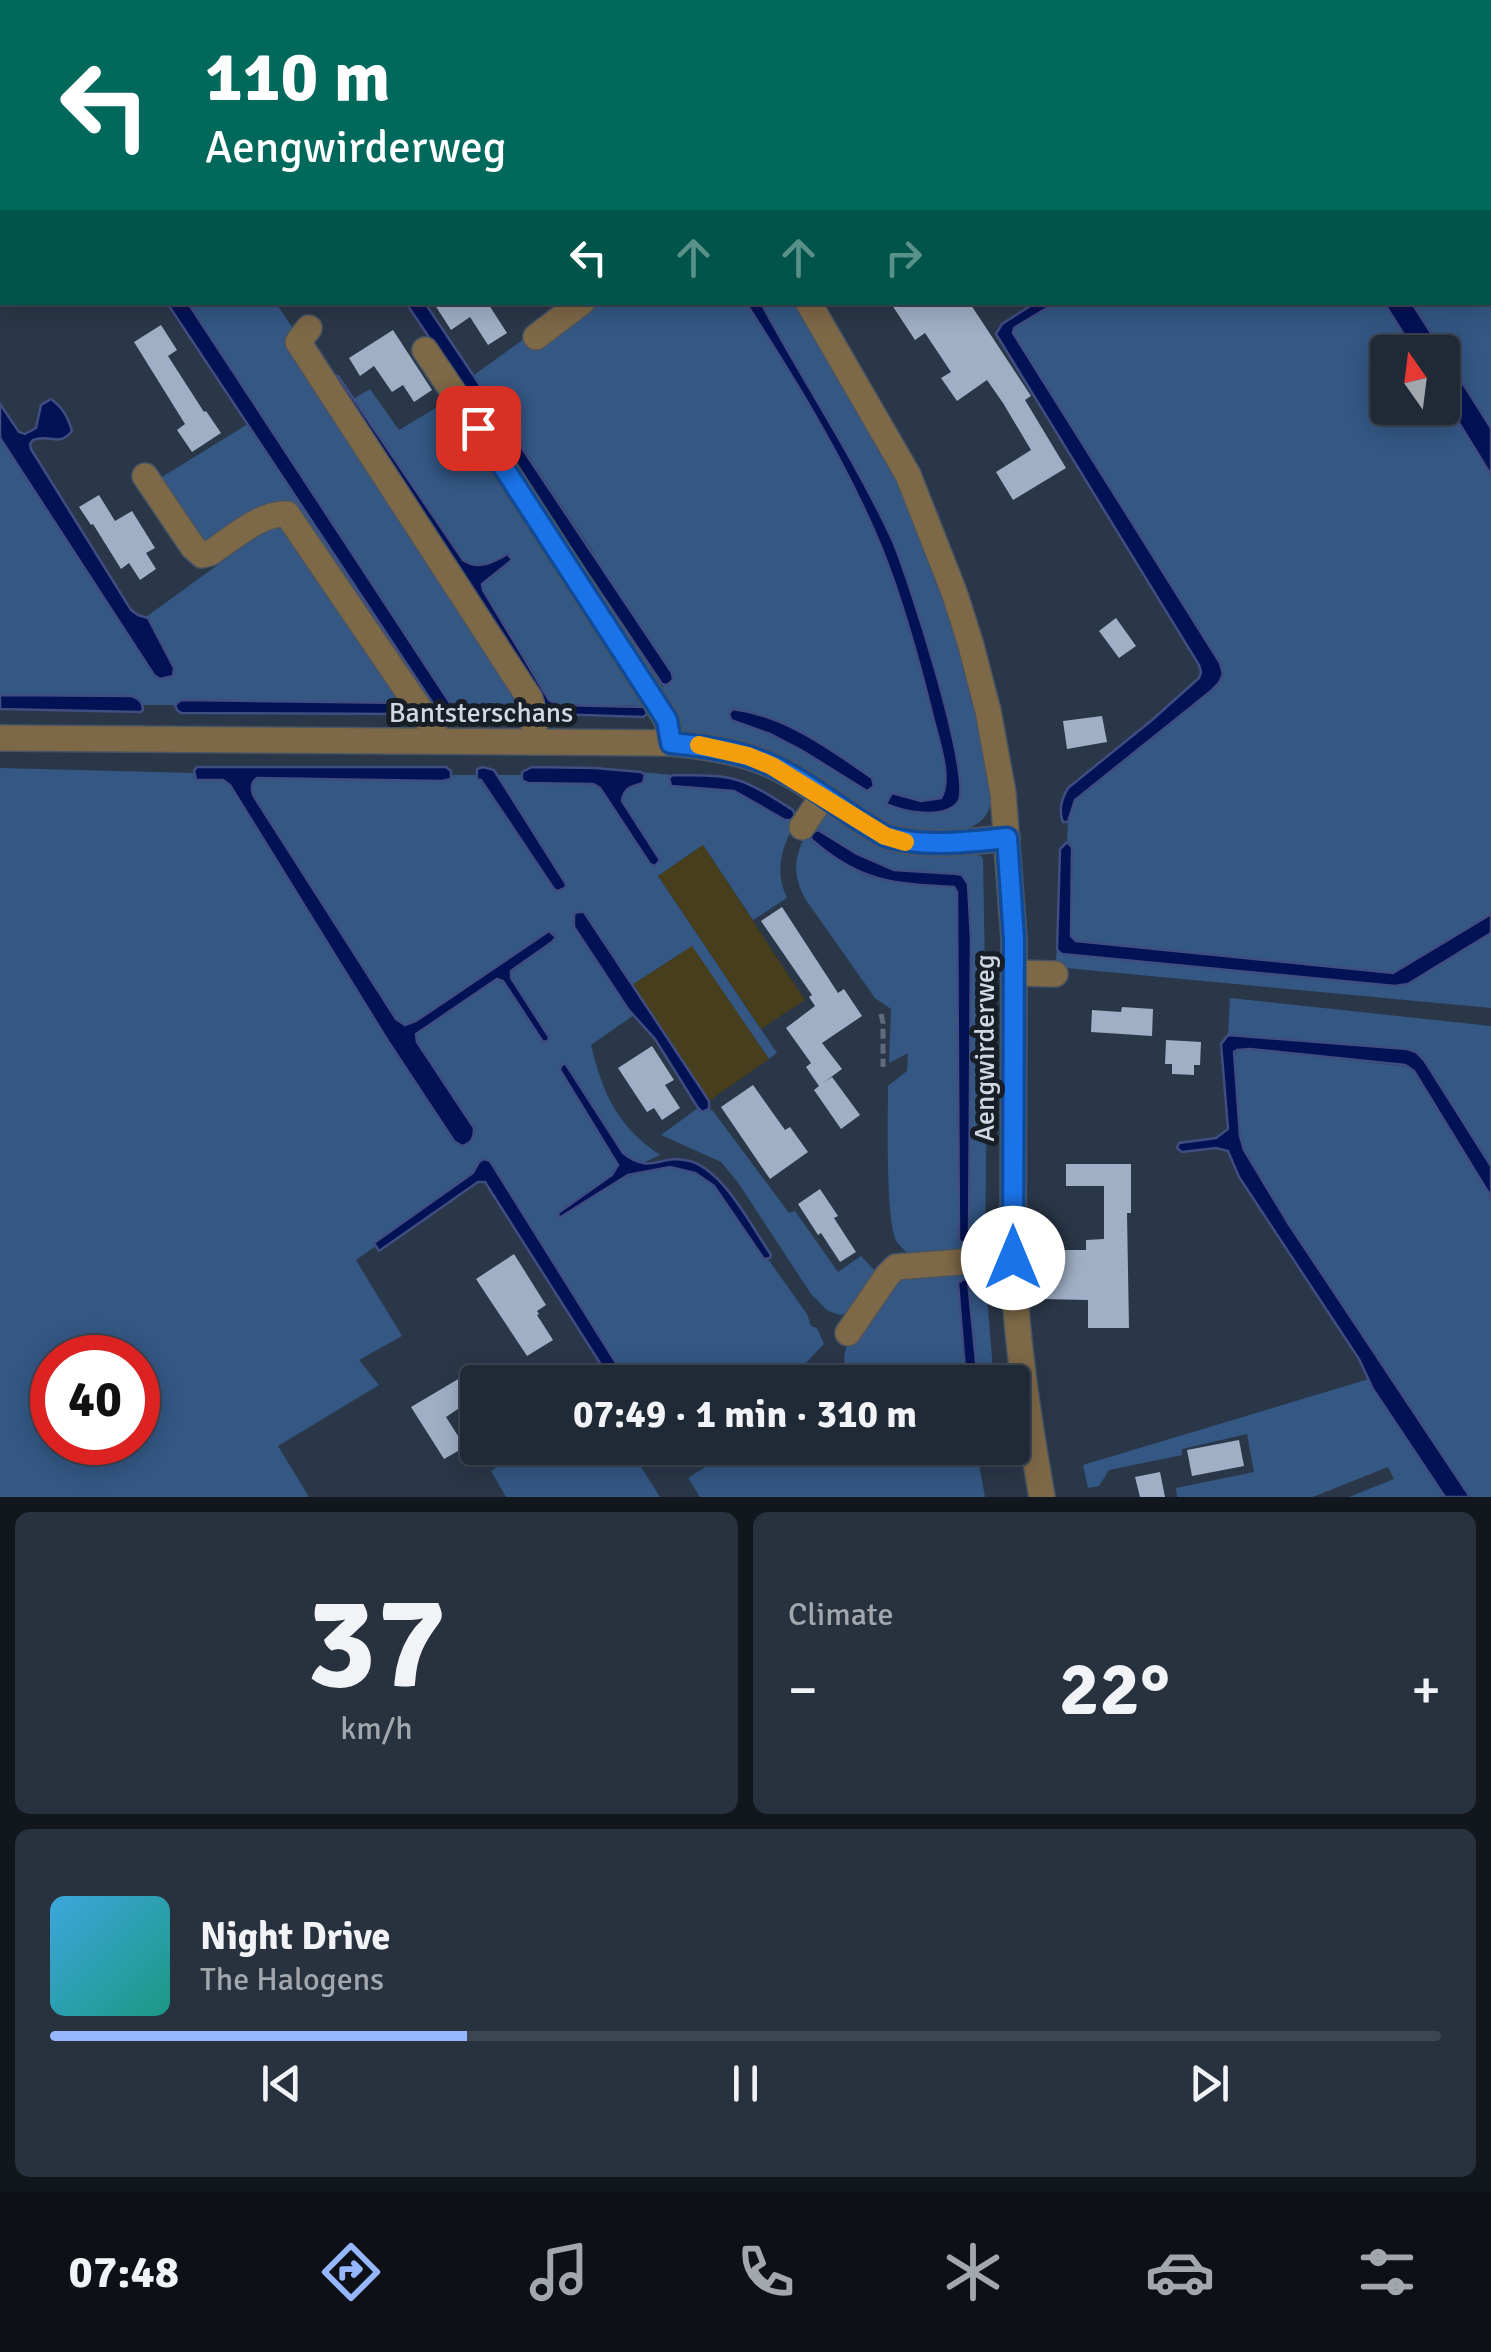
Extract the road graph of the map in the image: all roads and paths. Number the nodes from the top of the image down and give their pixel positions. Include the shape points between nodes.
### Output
1 (578, 305) edge
2 (810, 305) edge
3 (309, 328) dead end
4 (536, 336) dead end
5 (424, 350) dead end
6 (145, 476) dead end
7 (0, 738) edge
8 (432, 742) junction
9 (534, 742) junction
10 (671, 743) junction
11 (823, 796) junction
12 (802, 827) dead end
13 (1007, 838) junction
14 (1014, 974) junction
15 (1054, 974) dead end
16 (881, 1014) dead end
17 (883, 1067) dead end
18 (1013, 1258) junction
19 (850, 1325) dead end
20 (1042, 1497) edge

1 - 4 street
2 - 13 street, Aengwirderweg via 908,475 944,561 988,711
3 - 9 street via 298,342 530,699
5 - 10 street via 667,720
6 - 8 street via 202,555 262,517 287,514 434,730
7 - 8 street, Bantsterschans
8 - 9 street, Bantsterschans
9 - 10 street, Bantsterschans
10 - 11 street, Bantsterschans via 748,756
11 - 12 street
11 - 13 street, Bantsterschans via 904,842
13 - 14 street, Aengwirderweg
14 - 15 street
14 - 18 street, Aengwirderweg
16 - 17 path
18 - 19 street via 888,1258 886,1276
18 - 20 street, Aengwirderweg via 1019,1357

